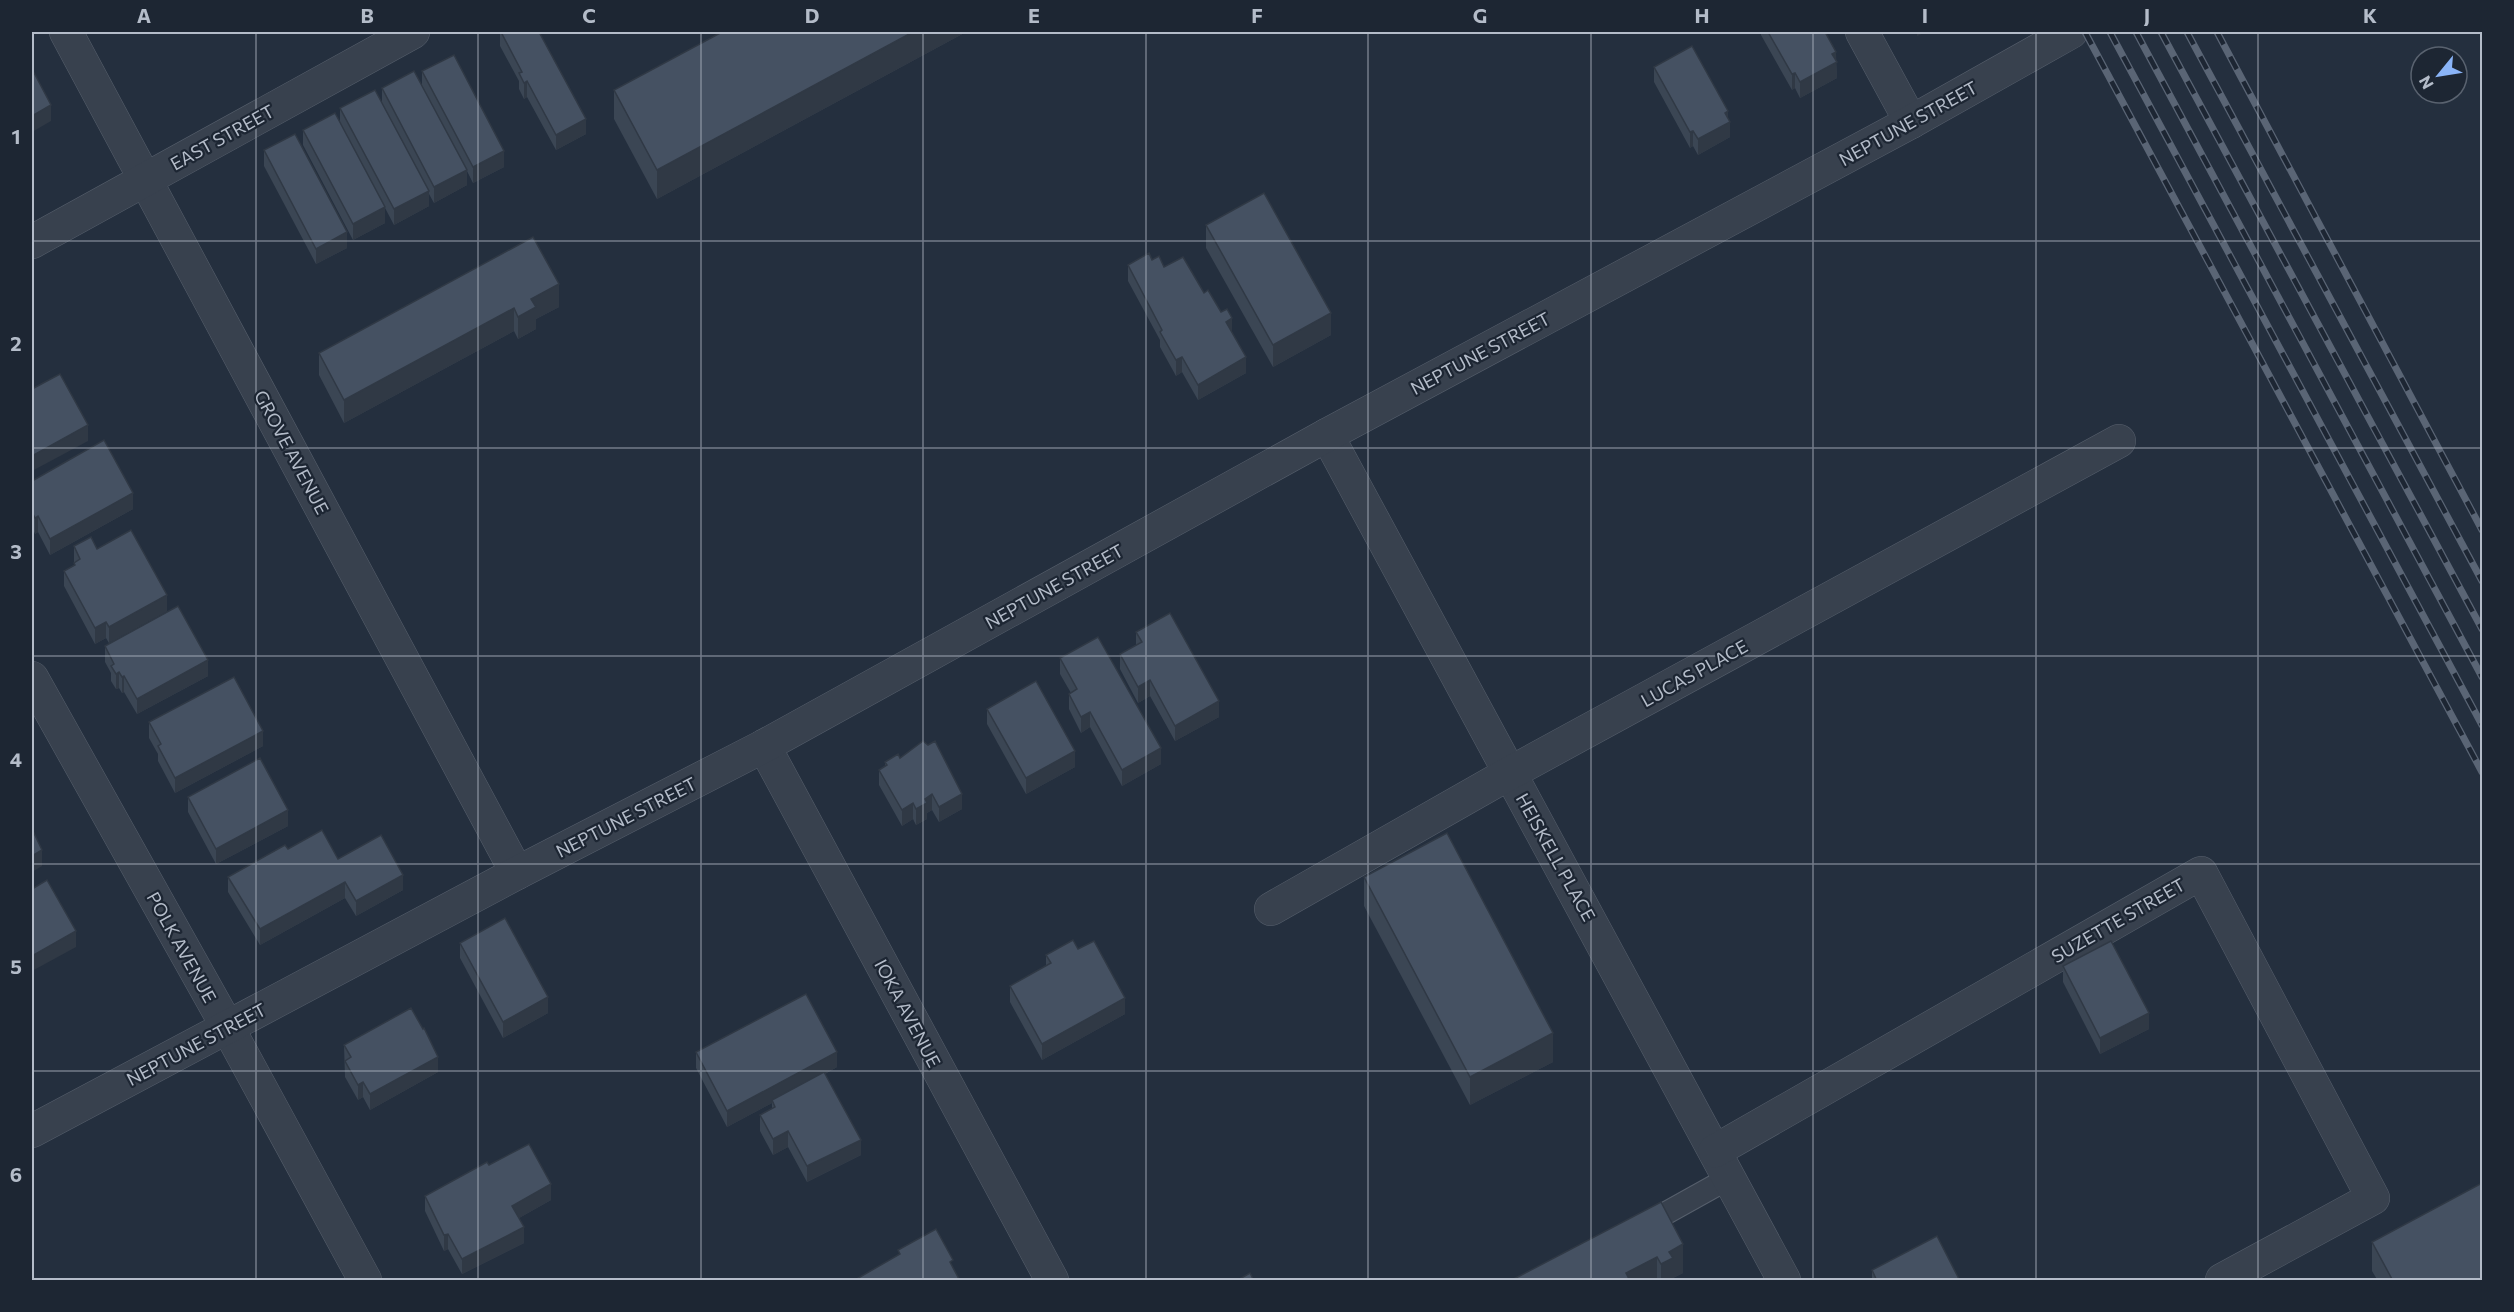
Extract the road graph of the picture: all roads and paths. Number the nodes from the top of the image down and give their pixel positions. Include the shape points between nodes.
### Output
1 (66, 32) edge
2 (413, 32) edge
3 (1862, 32) edge
4 (2071, 32) edge
5 (1911, 122) junction
6 (145, 179) junction
7 (32, 242) edge
8 (1327, 435) junction
9 (2119, 441) dead end
10 (32, 678) edge
11 (764, 746) junction
12 (1510, 773) junction
13 (517, 873) junction
14 (1271, 909) dead end
15 (228, 1028) junction
16 (32, 1131) edge
17 (1722, 1164) junction
18 (1626, 1235) edge
19 (365, 1281) edge
20 (1052, 1281) edge
21 (1784, 1281) edge
22 (2222, 1281) edge

1 - 6 street, GROVE AVENUE
2 - 6 street, EAST STREET
3 - 5 street
4 - 5 street, NEPTUNE STREET
5 - 8 street, NEPTUNE STREET
6 - 7 street, EAST STREET
6 - 13 street, GROVE AVENUE
8 - 11 street, NEPTUNE STREET
8 - 12 street, HEISKELL PLACE
9 - 12 street, LUCAS PLACE
10 - 15 street, POLK AVENUE
11 - 13 street, NEPTUNE STREET
11 - 20 street, IOKA AVENUE
12 - 14 street, LUCAS PLACE
12 - 17 street, HEISKELL PLACE
13 - 15 street, NEPTUNE STREET
15 - 16 street, NEPTUNE STREET
15 - 19 street, POLK AVENUE
17 - 18 lane
17 - 21 street, HEISKELL PLACE
17 - 22 street, SUZETTE STREET via 2201,873 2373,1198

